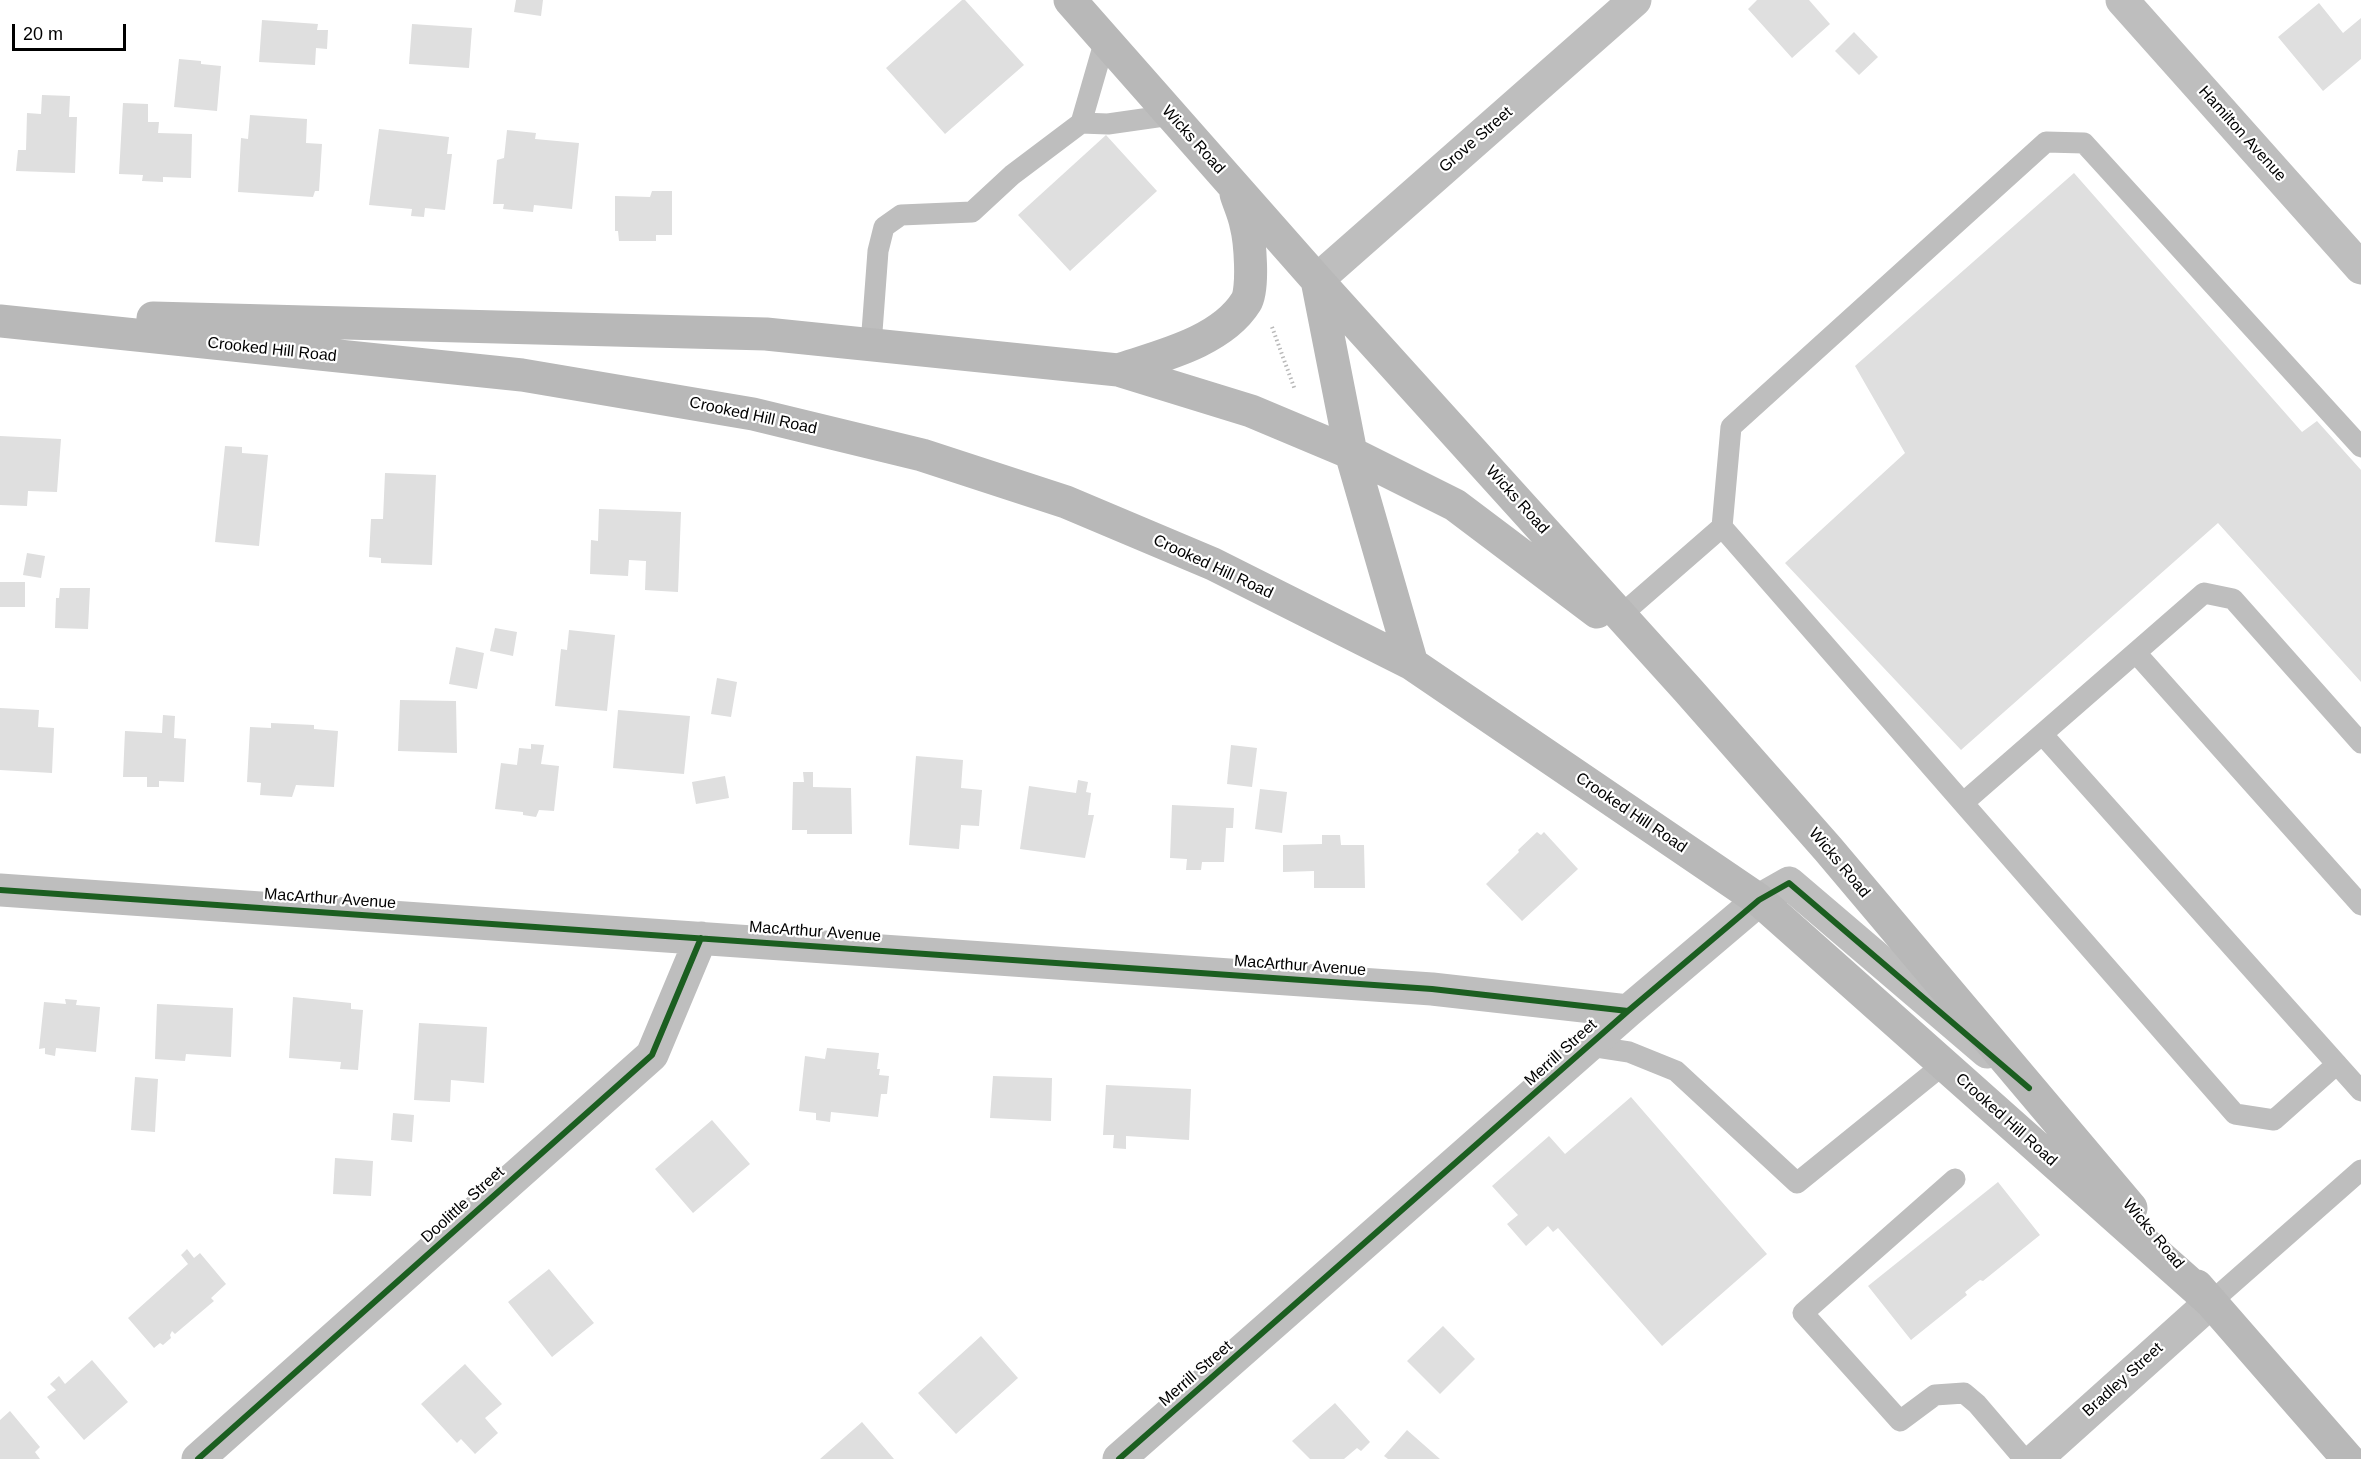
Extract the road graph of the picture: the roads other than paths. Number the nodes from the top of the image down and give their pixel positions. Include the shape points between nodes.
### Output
1 (1070, 0) edge
2 (1635, 0) edge
3 (2122, 0) edge
4 (1106, 40) junction
5 (1172, 115) junction
6 (1081, 123) junction
7 (1233, 184) junction
8 (2361, 268) edge
9 (1317, 280) junction
10 (0, 314) edge
11 (0, 321) edge
12 (871, 345) junction
13 (1118, 370) junction
14 (2361, 447) edge
15 (1351, 453) junction
16 (1722, 527) junction
17 (1621, 615) junction
18 (2136, 653) junction
19 (1412, 664) junction
20 (1687, 688) junction
21 (2042, 734) junction
22 (2361, 743) edge
23 (1963, 803) junction
24 (0, 891) edge
25 (1759, 900) junction
26 (2361, 904) edge
27 (701, 938) junction
28 (1628, 1011) junction
29 (1590, 1046) junction
30 (1944, 1064) junction
31 (2337, 1064) junction
32 (2029, 1088) junction
33 (2361, 1090) edge
34 (2361, 1170) edge
35 (1955, 1179) dead end
36 (2211, 1302) junction
37 (198, 1459) edge
38 (1119, 1459) edge
39 (2024, 1459) edge
40 (2036, 1459) edge
41 (2348, 1459) edge

1 - 4 main road, Wicks Road
2 - 9 street, Grove Street
3 - 8 street, Hamilton Avenue
4 - 5 main road, Wicks Road
4 - 6 lane
5 - 6 lane via 1108,124
5 - 7 main road, Wicks Road
6 - 12 lane via 1012,175 972,212 901,215 884,227 878,251
7 - 9 main road, Wicks Road
7 - 13 main road via 1247,226 1247,301 1227,324 1187,347
9 - 15 main road
9 - 17 main road, Wicks Road
10 - 12 main road, Crooked Hill Road via 766,334
11 - 19 main road, Crooked Hill Road via 522,375 764,416 922,455 1066,502 1213,564
12 - 13 main road, Crooked Hill Road
13 - 15 main road, Crooked Hill Road via 1251,411
14 - 16 lane via 2084,142 2046,142 1731,427
15 - 19 main road
15 - 20 main road, Crooked Hill Road via 1455,505 1575,594
16 - 17 lane
16 - 23 lane
17 - 20 main road, Wicks Road
18 - 21 lane
18 - 22 lane via 2204,593 2233,599
18 - 26 lane
19 - 25 main road, Crooked Hill Road
20 - 32 main road, Wicks Road
21 - 23 lane
21 - 31 lane
23 - 31 lane via 2235,1114 2274,1120
24 - 27 street, MacArthur Avenue
25 - 28 street, Merrill Street
25 - 30 main road, Crooked Hill Road
25 - 32 street, Merrill Street via 1789,883
27 - 28 street, MacArthur Avenue via 1432,989
27 - 37 street, Doolittle Street via 652,1055
28 - 29 street, Merrill Street
29 - 30 lane via 1629,1052 1676,1071 1797,1183
29 - 38 street, Merrill Street
30 - 36 main road, Crooked Hill Road
31 - 33 lane
32 - 36 main road, Wicks Road
34 - 36 lane
35 - 39 lane via 1803,1313 1900,1421 1935,1395 1964,1393
36 - 40 street, Bradley Street
36 - 41 main road, Wicks Road

